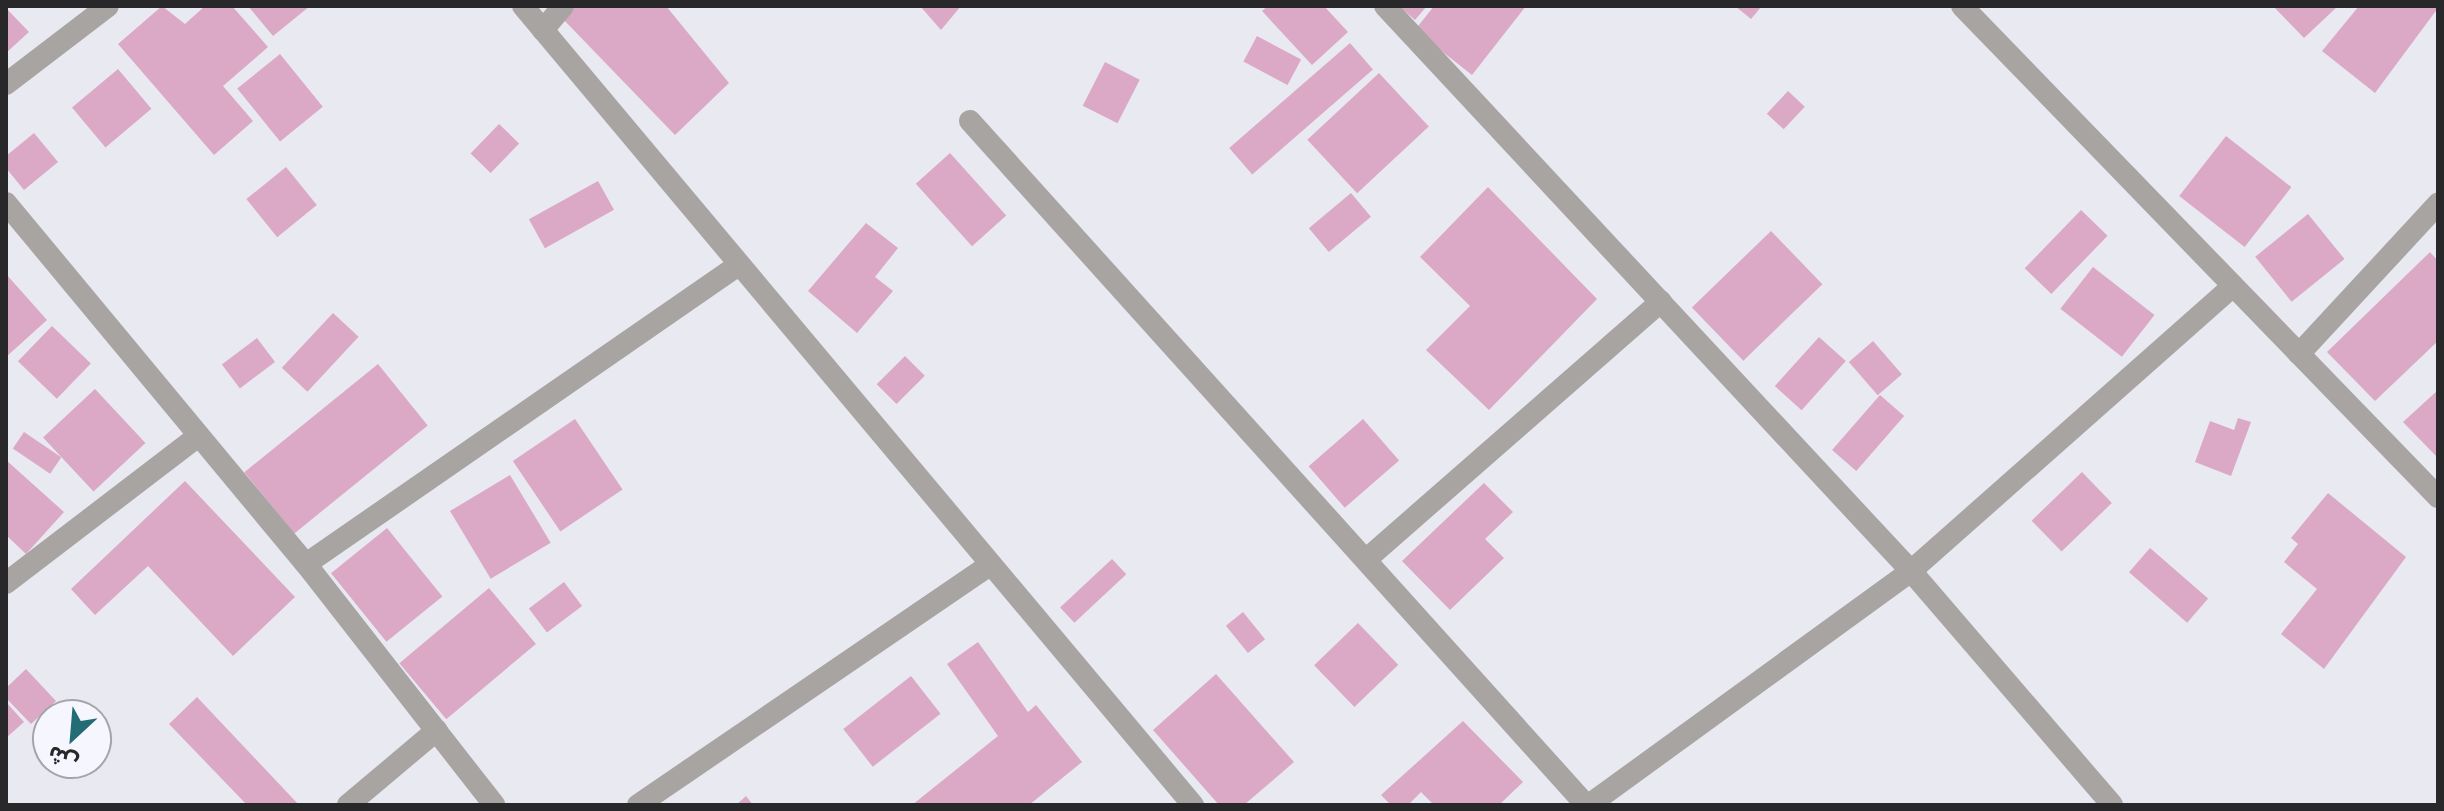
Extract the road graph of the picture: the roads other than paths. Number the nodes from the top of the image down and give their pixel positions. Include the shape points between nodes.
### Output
1 (108, 6) edge
2 (523, 6) edge
3 (563, 6) edge
4 (1385, 6) edge
5 (1962, 6) edge
6 (543, 30) junction
7 (6, 84) edge
8 (970, 121) dead end
9 (6, 203) edge
10 (2438, 204) edge
11 (737, 266) junction
12 (2233, 286) junction
13 (1661, 301) junction
14 (2299, 354) junction
15 (198, 436) junction
16 (2438, 497) edge
17 (1369, 557) junction
18 (306, 564) junction
19 (990, 565) junction
20 (1911, 571) junction
21 (6, 583) edge
22 (437, 730) junction
23 (348, 805) edge
24 (494, 805) edge
25 (638, 805) edge
26 (1193, 805) edge
27 (1587, 805) edge
28 (2112, 805) edge

1 - 7 street
2 - 6 street
3 - 6 street
4 - 13 street
5 - 12 street
6 - 11 street
8 - 17 street
9 - 15 street
10 - 14 street
11 - 18 street
11 - 19 street
12 - 14 street
12 - 20 street
13 - 17 street
13 - 20 street
14 - 16 street
15 - 18 street
15 - 21 street
17 - 27 street
18 - 22 street
19 - 25 street
19 - 26 street
20 - 27 street
20 - 28 street
22 - 23 street
22 - 24 street

